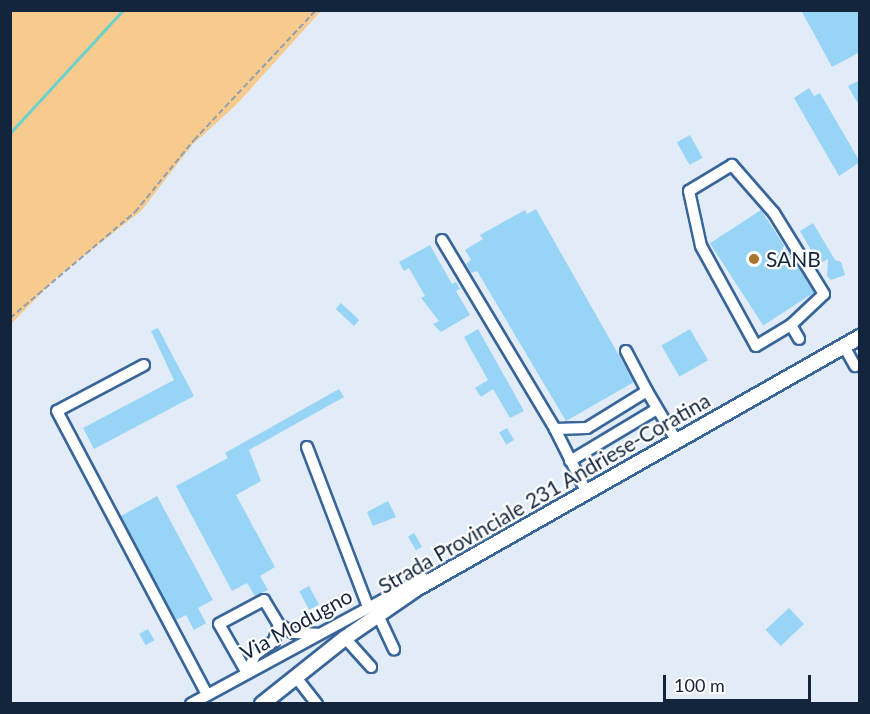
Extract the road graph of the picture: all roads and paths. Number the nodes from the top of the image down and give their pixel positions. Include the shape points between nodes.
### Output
1 (316, 10) edge
2 (442, 240) dead end
3 (10, 318) edge
4 (792, 325) junction
5 (860, 337) edge
6 (799, 339) dead end
7 (844, 346) junction
8 (626, 351) dead end
9 (144, 365) dead end
10 (855, 366) dead end
11 (647, 391) junction
12 (657, 409) junction
13 (555, 429) junction
14 (676, 440) junction
15 (307, 447) dead end
16 (570, 461) junction
17 (586, 491) junction
18 (373, 611) junction
19 (279, 625) junction
20 (318, 634) junction
21 (345, 638) junction
22 (394, 649) dead end
23 (371, 667) dead end
24 (247, 673) junction
25 (296, 676) junction
26 (198, 701) edge
27 (262, 704) edge
28 (317, 704) edge

1 - 3 path via 194,140 135,212
2 - 13 street
4 - 4 street via 756,346 701,246 688,191 732,165 774,213 824,294
4 - 6 street
5 - 7 main road, Strada Provinciale 231 Andriese-Coratina
7 - 10 street
7 - 14 main road, Strada Provinciale 231 Andriese-Coratina
8 - 11 street
9 - 26 street via 57,411
11 - 12 street
11 - 13 street via 588,428
12 - 14 street
12 - 16 street
13 - 16 street
14 - 17 main road, Strada Provinciale 231 Andriese-Coratina
15 - 18 street
16 - 17 street
17 - 18 main road, Strada Provinciale 231 Andriese-Coratina
18 - 20 street, Via Modugno
18 - 21 main road, Strada Provinciale 231 Andriese-Coratina
18 - 22 street
19 - 20 street via 294,633
19 - 24 street via 274,641 255,655
19 - 24 street via 264,600 219,624
20 - 24 street, Via Modugno
21 - 23 street
21 - 25 main road, Strada Provinciale 231 Andriese-Coratina
24 - 26 street, Via Modugno
25 - 27 main road, Strada Provinciale 231 Andriese-Coratina
25 - 28 street

